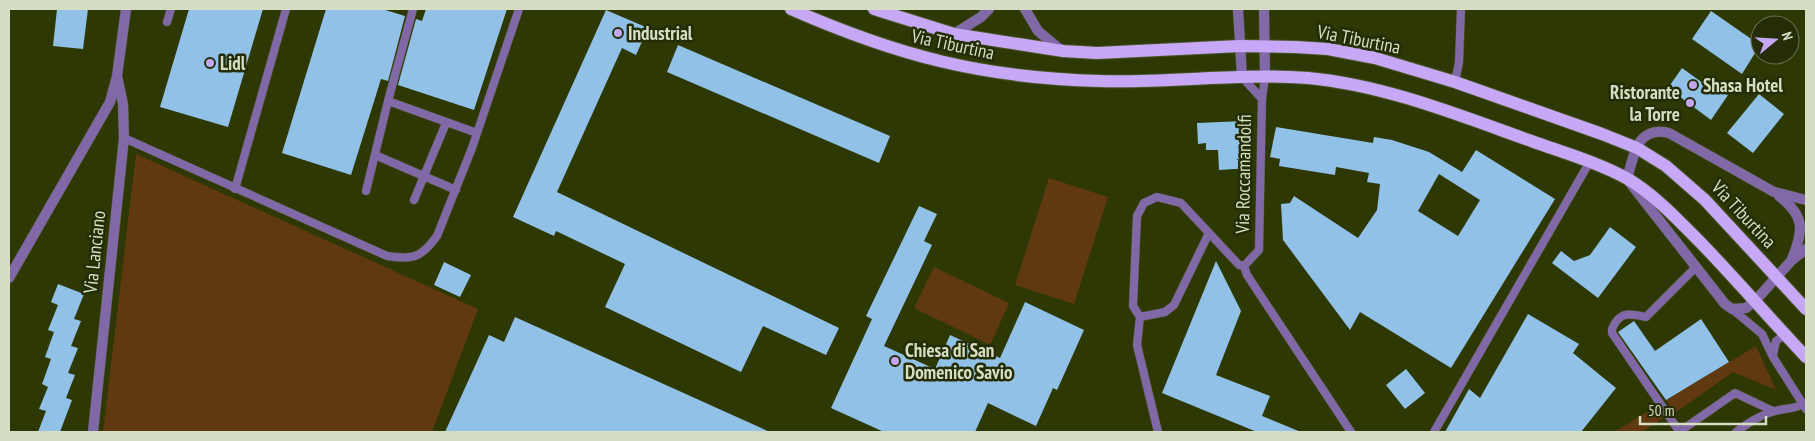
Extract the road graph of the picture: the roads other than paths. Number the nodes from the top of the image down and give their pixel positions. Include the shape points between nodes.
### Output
1 (126, 9) edge
2 (171, 9) edge
3 (286, 9) edge
4 (413, 9) edge
5 (519, 9) edge
6 (791, 9) edge
7 (874, 9) edge
8 (989, 9) edge
9 (1024, 9) edge
10 (1238, 9) edge
11 (1264, 9) edge
12 (1461, 9) edge
13 (167, 22) dead end
14 (954, 34) junction
15 (1240, 46) junction
16 (1265, 46) junction
17 (1063, 51) junction
18 (117, 76) junction
19 (1242, 77) junction
20 (1265, 77) junction
21 (1455, 82) junction
22 (1262, 99) junction
23 (388, 101) junction
24 (446, 123) junction
25 (477, 133) junction
26 (124, 138) junction
27 (1637, 148) junction
28 (375, 155) junction
29 (1590, 163) junction
30 (425, 177) junction
31 (1627, 179) junction
32 (235, 189) junction
33 (456, 190) junction
34 (366, 191) dead end
35 (1774, 192) junction
36 (414, 200) dead end
37 (1806, 200) edge
38 (1209, 233) junction
39 (1806, 249) edge
40 (1792, 260) junction
41 (1244, 266) junction
42 (1694, 268) junction
43 (1776, 277) junction
44 (9, 278) edge
45 (1755, 301) junction
46 (1732, 309) junction
47 (1806, 309) edge
48 (1140, 317) junction
49 (1785, 335) junction
50 (1772, 357) junction
51 (1806, 357) edge
52 (1805, 407) edge
53 (1773, 411) junction
54 (93, 432) edge
55 (1158, 432) edge
56 (1351, 432) edge
57 (1434, 432) edge
58 (1679, 432) edge
59 (1736, 432) edge

1 - 18 street, Via Lanciano
2 - 13 lane
3 - 32 lane
4 - 23 lane
5 - 25 lane
6 - 19 main road, Via Tiburtina via 907,54 994,72 1101,81
7 - 14 main road, Via Tiburtina
8 - 14 street
9 - 17 street via 1038,31
10 - 15 street
11 - 16 street, Via Roccamandolfi
12 - 21 lane
14 - 17 main road, Via Tiburtina
15 - 16 main road, Via Tiburtina
15 - 17 main road, Via Tiburtina via 1097,53
15 - 19 street
16 - 20 street, Via Roccamandolfi
16 - 21 main road, Via Tiburtina via 1375,58
18 - 26 street, Via Lanciano via 123,104
18 - 44 street, Via Lanciano via 110,102
19 - 20 main road, Via Tiburtina
19 - 22 lane, Via Roccamandolfi
20 - 22 lane, Via Roccamandolfi
20 - 29 main road, Via Tiburtina via 1319,80 1391,94
21 - 27 main road, Via Tiburtina
22 - 41 lane, Via Roccamandolfi via 1259,250
23 - 24 lane
23 - 28 lane
24 - 25 lane
24 - 30 lane
25 - 33 lane
26 - 32 lane
26 - 54 street, Via Lanciano
27 - 31 street
27 - 35 street via 1642,138 1650,133 1669,133
27 - 43 main road, Via Tiburtina via 1693,188
28 - 30 lane
28 - 34 lane
29 - 31 main road
29 - 57 lane
30 - 33 lane
30 - 36 lane
31 - 42 street
31 - 45 main road via 1670,211
32 - 33 lane via 387,256 403,258 417,256 438,236
35 - 37 street
35 - 40 street via 1793,206 1800,223 1800,237
38 - 41 lane via 1239,265
38 - 48 lane via 1174,305 1165,312
38 - 48 lane via 1180,203 1157,197 1144,203 1137,216 1133,306
39 - 40 street
40 - 43 street
41 - 56 lane
42 - 46 street
42 - 58 lane via 1646,317 1626,313 1612,328 1612,333
43 - 45 street, Via Tiburtina
43 - 47 main road, Via Tiburtina
45 - 46 street, Via Tiburtina via 1740,310
45 - 49 main road
46 - 50 lane via 1762,334
48 - 55 lane via 1137,345
49 - 50 lane via 1776,341
49 - 51 main road
50 - 52 lane
52 - 53 lane
53 - 58 lane via 1735,393
53 - 59 lane via 1755,418

